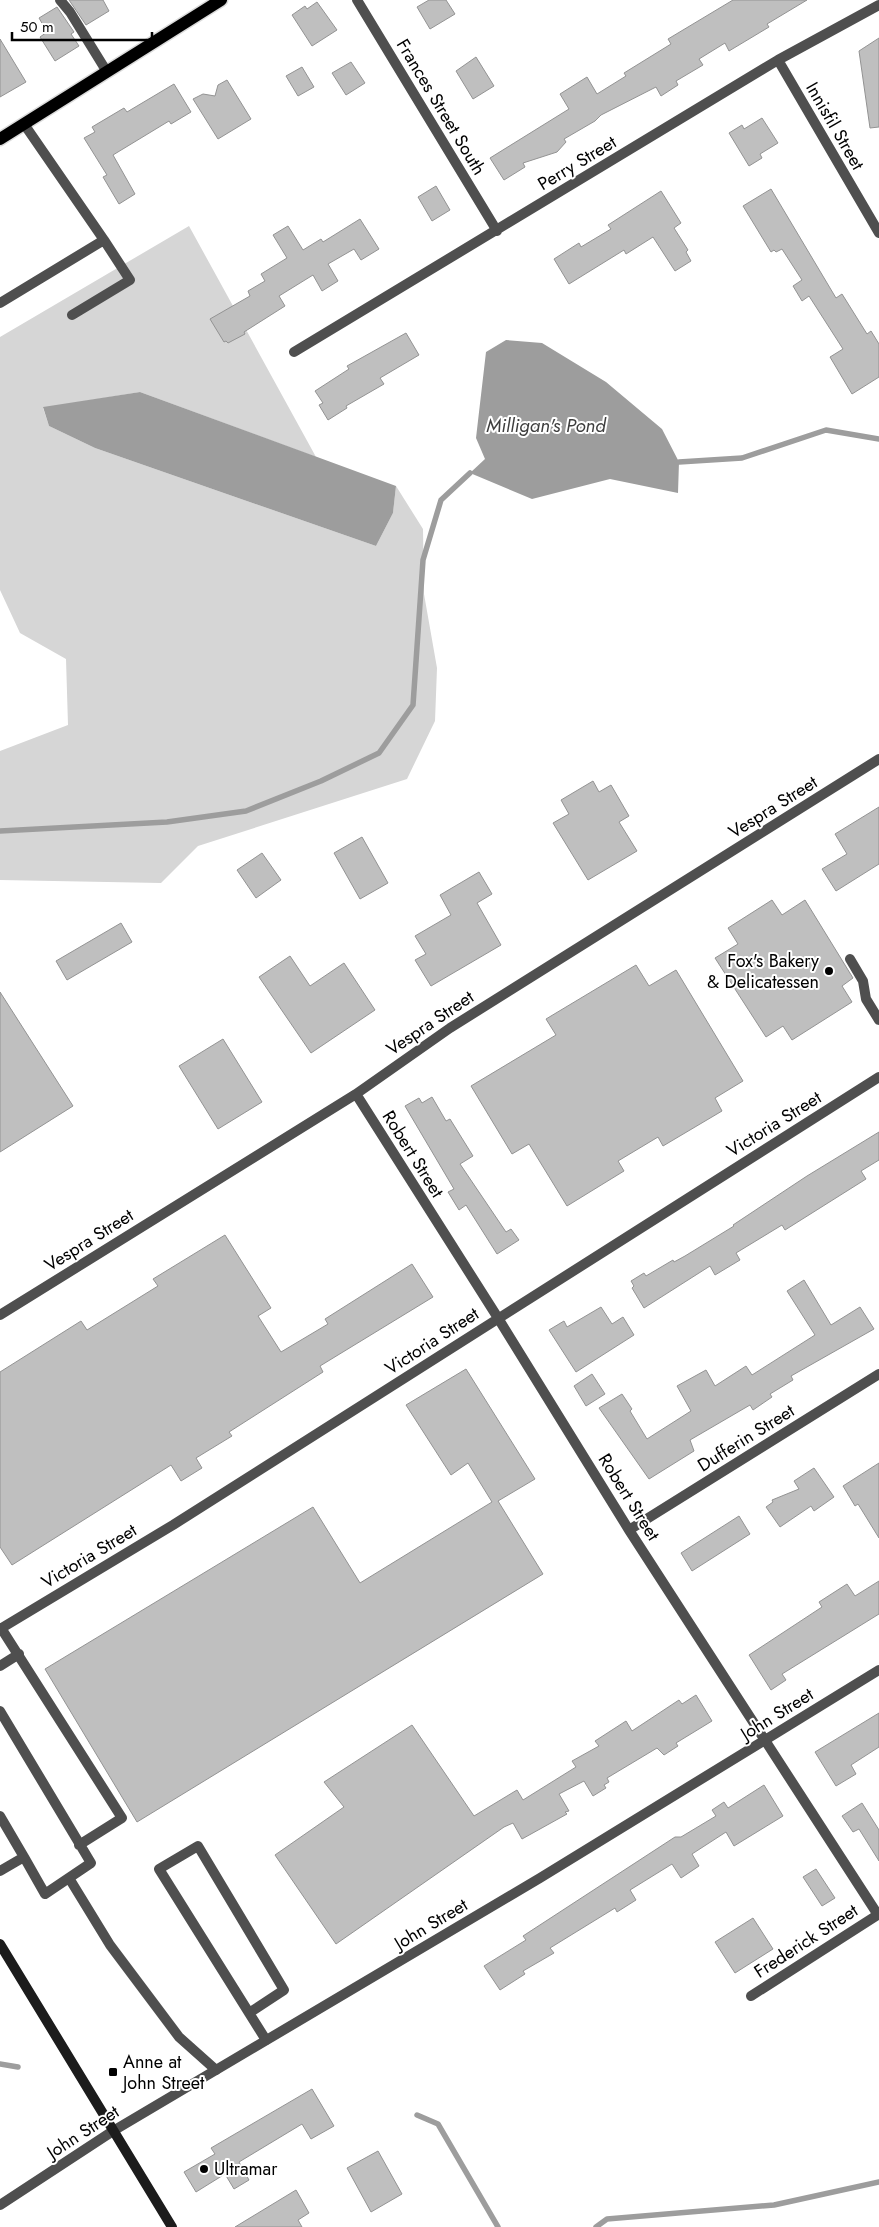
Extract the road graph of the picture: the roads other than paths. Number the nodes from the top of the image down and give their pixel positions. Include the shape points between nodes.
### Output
1 (60, 0) edge
2 (221, 0) edge
3 (358, 0) edge
4 (879, 5) edge
5 (778, 60) junction
6 (107, 72) junction
7 (24, 124) junction
8 (0, 139) edge
9 (497, 231) junction
10 (879, 234) edge
11 (104, 240) junction
12 (0, 303) edge
13 (72, 315) dead end
14 (294, 352) dead end
15 (879, 759) edge
16 (850, 959) dead end
17 (879, 1020) edge
18 (879, 1078) edge
19 (356, 1094) junction
20 (0, 1315) edge
21 (498, 1318) junction
22 (879, 1374) edge
23 (629, 1530) junction
24 (0, 1628) edge
25 (18, 1654) junction
26 (0, 1666) edge
27 (879, 1670) edge
28 (0, 1711) edge
29 (766, 1739) junction
30 (0, 1816) edge
31 (79, 1845) junction
32 (24, 1857) junction
33 (0, 1872) edge
34 (68, 1878) junction
35 (879, 1914) edge
36 (0, 1944) edge
37 (751, 1996) dead end
38 (249, 2013) junction
39 (266, 2040) junction
40 (216, 2070) junction
41 (113, 2131) junction
42 (0, 2205) edge
43 (172, 2227) edge

1 - 6 street
2 - 6 main road
3 - 9 street, Frances Street South
4 - 5 street, Perry Street
5 - 9 street, Perry Street
5 - 10 street, Innisfil Street
6 - 7 main road
7 - 8 main road
7 - 11 street
9 - 14 street, Perry Street
11 - 12 street
11 - 13 street via 130,280
15 - 19 street, Vespra Street via 450,1028
16 - 17 street via 864,981 866,999
18 - 21 street, Victoria Street
19 - 20 street, Vespra Street
19 - 21 street, Robert Street
21 - 23 street, Robert Street
21 - 24 street, Victoria Street via 173,1525
22 - 23 street, Dufferin Street
23 - 29 street, Robert Street
24 - 25 street
25 - 26 street
25 - 31 street via 122,1818
27 - 29 street, John Street
28 - 31 street
29 - 35 street, Robert Street
29 - 39 street, John Street via 540,1878
30 - 32 street
31 - 34 street via 91,1863
32 - 33 street
32 - 34 street via 45,1894
34 - 40 street via 110,1945 173,2030
35 - 37 street, Frederick Street
36 - 41 street
38 - 38 street via 159,1869 198,1846 284,1990
38 - 39 street
39 - 40 street, John Street
40 - 41 street, John Street
41 - 42 street, John Street
41 - 43 street

